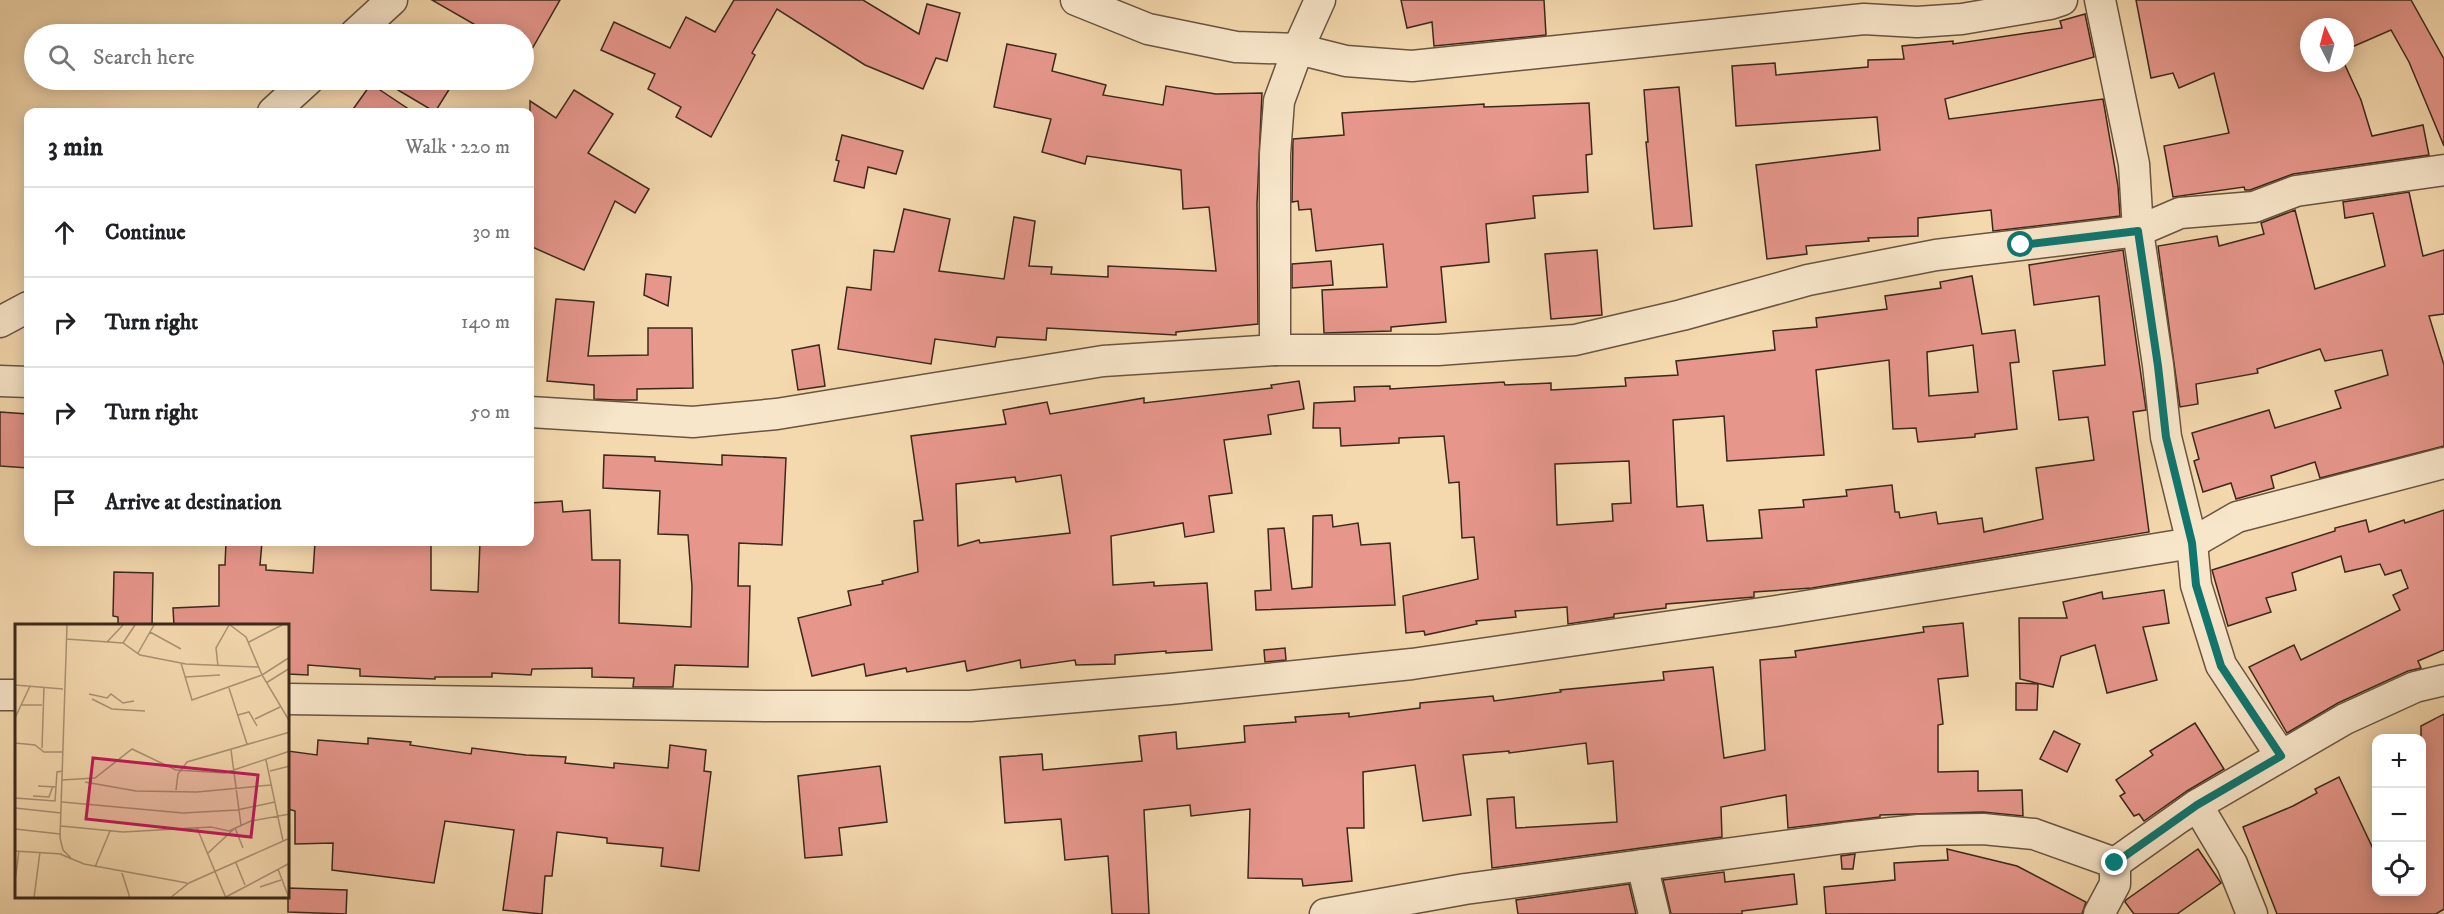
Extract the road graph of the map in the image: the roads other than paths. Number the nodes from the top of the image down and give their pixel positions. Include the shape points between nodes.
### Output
1 (392, 0) edge
2 (1076, 0) edge
3 (1320, 0) edge
4 (2062, 0) edge
5 (2100, 0) edge
6 (367, 24) edge
7 (1298, 49) junction
8 (297, 90) edge
9 (277, 108) edge
10 (2444, 170) edge
11 (2138, 231) junction
12 (24, 309) edge
13 (0, 322) edge
14 (1275, 350) junction
15 (0, 381) edge
16 (24, 382) edge
17 (534, 412) edge
18 (2444, 463) edge
19 (2192, 543) junction
20 (2444, 680) edge
21 (290, 699) edge
22 (2281, 756) junction
23 (2197, 805) junction
24 (2115, 863) junction
25 (1642, 865) junction
26 (1324, 914) edge
27 (1654, 914) edge
28 (2099, 914) edge
29 (2252, 914) edge

1 - 6 street
2 - 7 street via 1148,29 1236,47
3 - 7 street
4 - 7 street via 1962,19 1864,19 1412,66 1346,61
5 - 11 street via 2134,164
7 - 14 street via 1278,100
8 - 9 street
10 - 11 street via 2296,191 2254,207 2180,213
11 - 14 street via 1936,255 1818,278 1575,340 1438,350
11 - 19 street via 2166,437
12 - 13 street
14 - 17 street via 1103,361 777,414 693,422
15 - 16 street
18 - 19 street via 2237,517
19 - 21 street via 1788,609 1412,664 982,705
19 - 22 street via 2196,585 2221,666
20 - 22 street via 2415,687 2345,719
22 - 23 street
23 - 24 street
23 - 29 street via 2232,864
24 - 25 street via 2034,834 1983,829 1919,830
24 - 28 street via 2115,884
25 - 26 street via 1465,889
25 - 27 street

